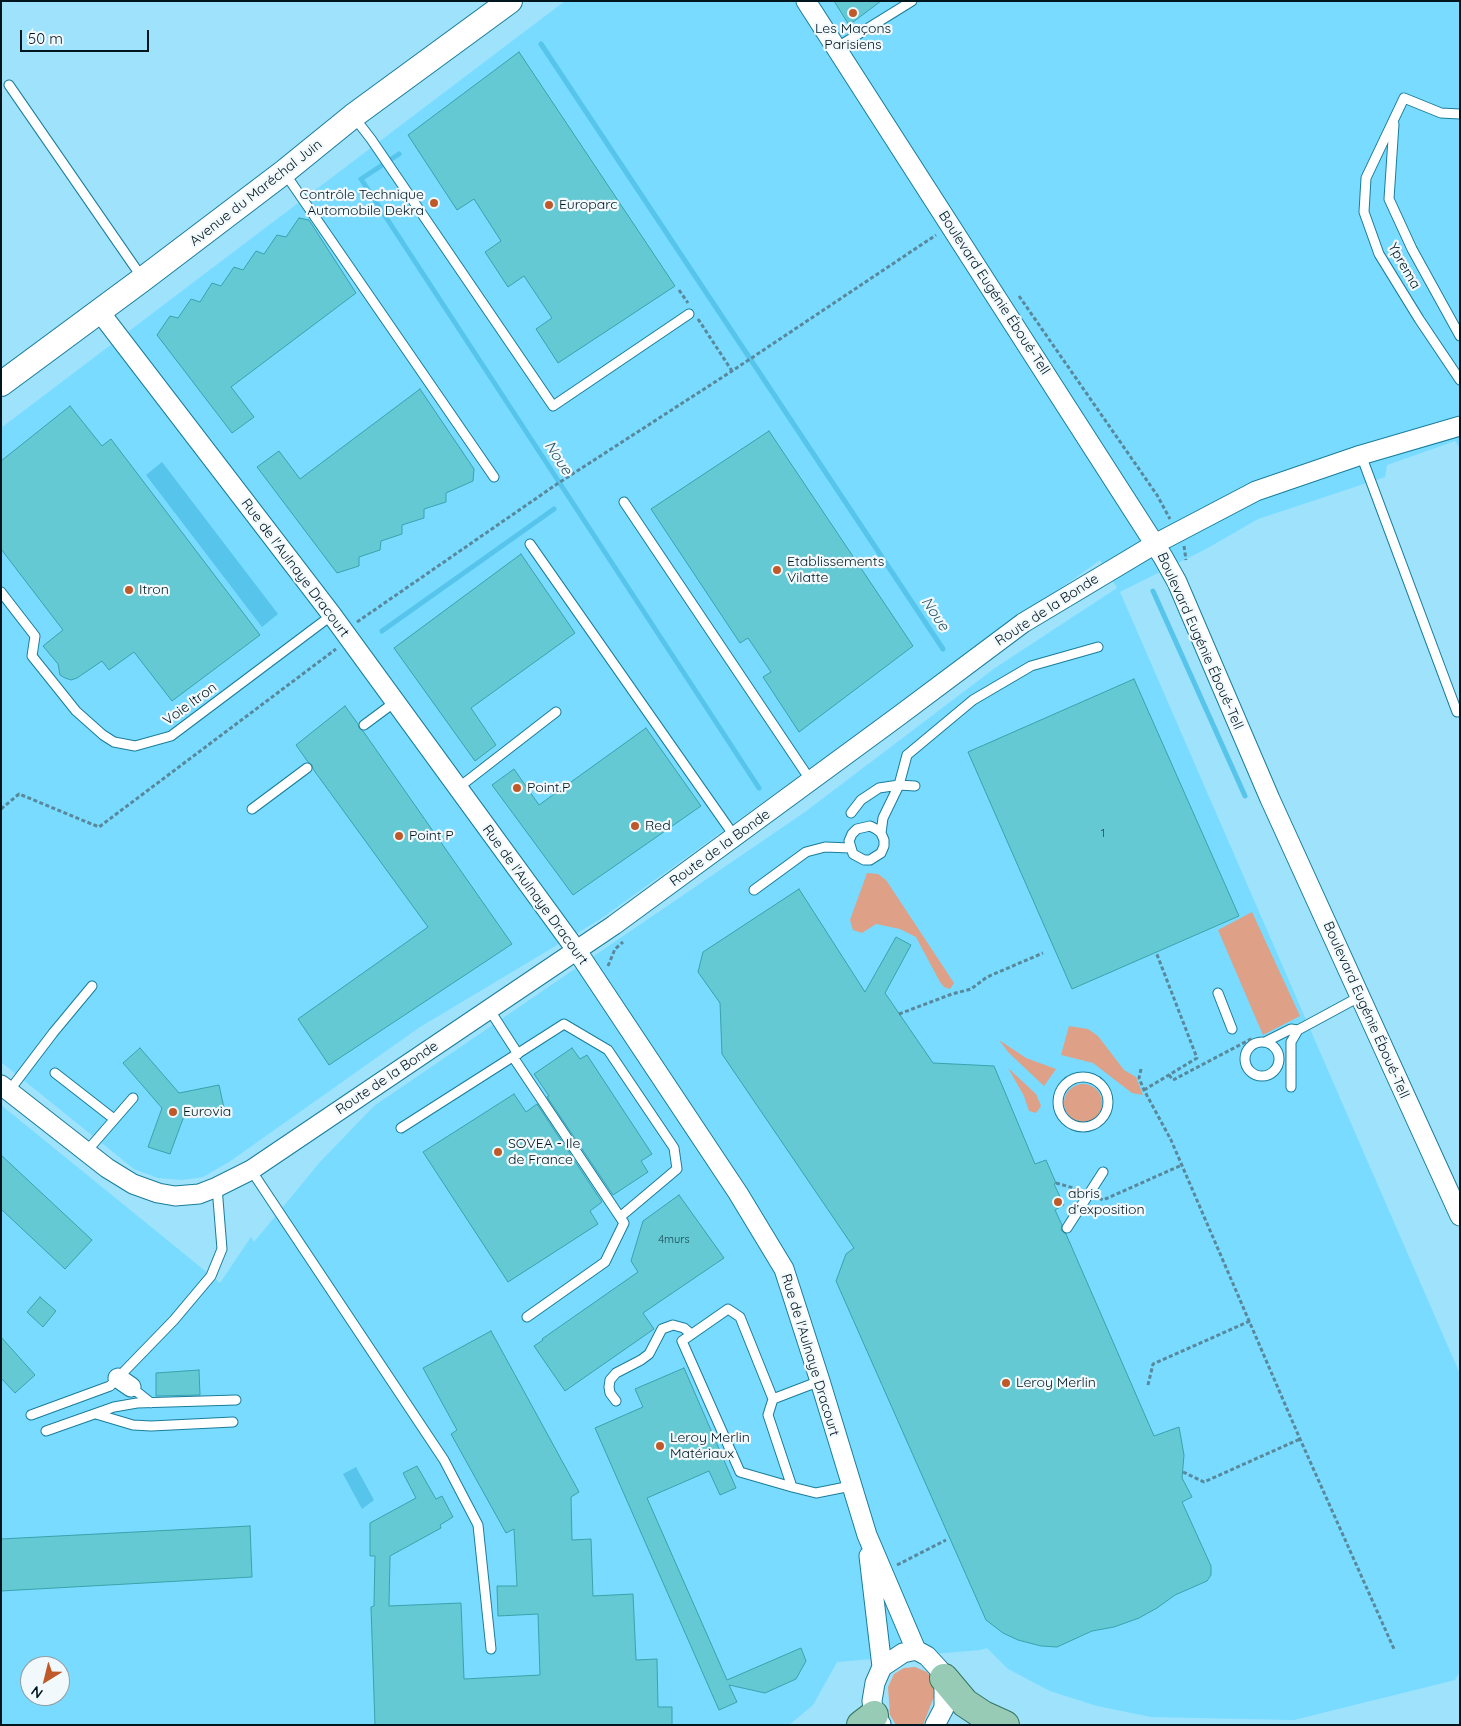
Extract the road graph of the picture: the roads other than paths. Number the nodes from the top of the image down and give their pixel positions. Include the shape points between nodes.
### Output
1 (510, 1) edge
2 (806, 1) edge
3 (912, 1) edge
4 (836, 48) junction
5 (9, 85) dead end
6 (1460, 114) edge
7 (353, 116) junction
8 (1394, 121) junction
9 (284, 172) junction
10 (143, 279) junction
11 (99, 311) junction
12 (691, 311) road end
13 (1460, 336) edge
14 (1460, 380) edge
15 (1, 384) edge
16 (1460, 426) edge
17 (1361, 456) junction
18 (494, 477) dead end
19 (624, 502) dead end
20 (530, 544) dead end
21 (1155, 544) junction
22 (1, 592) edge
23 (332, 615) junction
24 (1098, 647) dead end
25 (395, 702) junction
26 (556, 712) dead end
27 (1457, 712) dead end
28 (364, 725) dead end
29 (307, 768) dead end
30 (811, 780) junction
31 (899, 785) junction
32 (915, 786) dead end
33 (458, 788) junction
34 (252, 809) dead end
35 (851, 813) dead end
36 (881, 834) junction
37 (735, 837) junction
38 (850, 848) junction
39 (754, 890) dead end
40 (577, 951) junction
41 (92, 986) dead end
42 (1218, 993) dead end
43 (1359, 997) junction
44 (489, 1009) junction
45 (1232, 1029) dead end
46 (1298, 1030) junction
47 (1265, 1042) dead end
48 (516, 1056) junction
49 (55, 1073) dead end
50 (1291, 1087) dead end
51 (5, 1088) edge
52 (133, 1098) dead end
53 (114, 1119) junction
54 (1063, 1119) joint
55 (401, 1128) dead end
56 (86, 1152) junction
57 (251, 1170) junction
58 (1103, 1172) dead end
59 (217, 1187) junction
60 (1460, 1216) edge
61 (620, 1217) junction
62 (1067, 1228) dead end
63 (528, 1317) dead end
64 (691, 1334) junction
65 (820, 1381) junction
66 (125, 1382) junction
67 (773, 1399) junction
68 (236, 1400) dead end
69 (616, 1401) dead end
70 (151, 1403) junction
71 (96, 1414) junction
72 (31, 1416) dead end
73 (233, 1422) dead end
74 (46, 1431) dead end
75 (851, 1486) junction
76 (792, 1487) junction
77 (867, 1535) junction
78 (491, 1649) dead end
79 (916, 1650) junction
80 (882, 1667) junction
81 (944, 1678) junction
82 (872, 1721) edge
83 (935, 1725) edge
84 (1005, 1725) edge

1 - 7 street, Avenue du Maréchal Juin
2 - 4 street, Boulevard Eugénie Éboué-Tell
3 - 4 lane
4 - 21 street, Boulevard Eugénie Éboué-Tell
5 - 10 lane
6 - 8 lane, Yprema via 1441,114 1404,98
7 - 9 street, Avenue du Maréchal Juin
7 - 12 lane via 553,406
8 - 13 lane via 1389,199 1412,249
8 - 14 lane, Yprema via 1366,178 1364,212 1379,254
9 - 10 street, Avenue du Maréchal Juin
9 - 18 lane
10 - 11 street, Avenue du Maréchal Juin
11 - 15 street, Avenue du Maréchal Juin
11 - 23 street, Rue de l'Aulnaye Dracourt
16 - 17 street, Route de la Bonde
17 - 21 street, Route de la Bonde via 1256,491
17 - 27 lane
19 - 30 lane
20 - 37 lane
21 - 30 street, Route de la Bonde via 1023,623
21 - 43 street, Boulevard Eugénie Éboué-Tell via 1176,582
22 - 23 lane, Voie Itron via 35,636 32,656 76,711 114,742 135,746 171,736
23 - 25 street, Rue de l'Aulnaye Dracourt
24 - 31 lane via 1031,666 973,700 907,755
25 - 28 lane
25 - 33 street, Rue de l'Aulnaye Dracourt
26 - 33 lane
29 - 34 lane
30 - 37 street, Route de la Bonde
31 - 32 lane
31 - 35 lane via 878,788 861,800
31 - 36 lane via 883,818
33 - 40 street, Rue de l'Aulnaye Dracourt
36 - 38 lane via 870,826 857,829 849,841
36 - 38 lane via 884,846 876,858 864,860 853,854
37 - 40 street, Route de la Bonde
38 - 39 lane via 825,847 806,852
40 - 44 street, Route de la Bonde
40 - 65 street, Rue de l'Aulnaye Dracourt via 738,1192 784,1269
41 - 51 lane
42 - 45 lane
43 - 46 lane
43 - 60 street, Boulevard Eugénie Éboué-Tell
44 - 48 lane
44 - 57 street, Route de la Bonde
46 - 47 lane via 1291,1029
46 - 50 lane via 1290,1042
48 - 55 lane
48 - 61 lane
48 - 61 lane via 564,1024 608,1050 674,1148 678,1169
49 - 53 lane
51 - 56 street, Route de la Bonde
52 - 53 lane
53 - 56 lane
54 - 54 lane via 1072,1126 1083,1128 1097,1123 1107,1112 1108,1097 1102,1085 1090,1077 1071,1079 1059,1091 1057,1105
56 - 59 street, Route de la Bonde via 133,1184 158,1193 175,1196 199,1194
57 - 59 street, Route de la Bonde
57 - 78 lane via 444,1460 478,1525
58 - 62 lane
59 - 66 lane via 222,1249 211,1276
61 - 63 lane via 624,1222 605,1262
64 - 67 lane via 728,1309 740,1317
64 - 69 lane via 673,1325 662,1329 649,1354 610,1380 608,1387
64 - 76 lane via 682,1341 740,1472
65 - 67 lane
65 - 75 street, Rue de l'Aulnaye Dracourt
66 - 70 lane
66 - 72 lane
67 - 76 lane via 768,1415
68 - 70 lane
70 - 71 lane via 114,1407
71 - 73 lane via 132,1425
71 - 74 lane
75 - 76 lane via 816,1493
75 - 77 street, Rue de l'Aulnaye Dracourt
77 - 79 street, Rue de l'Aulnaye Dracourt
77 - 80 street, Rue de l'Aulnaye Dracourt
79 - 80 street via 903,1653
79 - 81 street via 927,1656
80 - 82 street via 875,1683
81 - 83 street via 944,1708
81 - 84 main road via 965,1703

